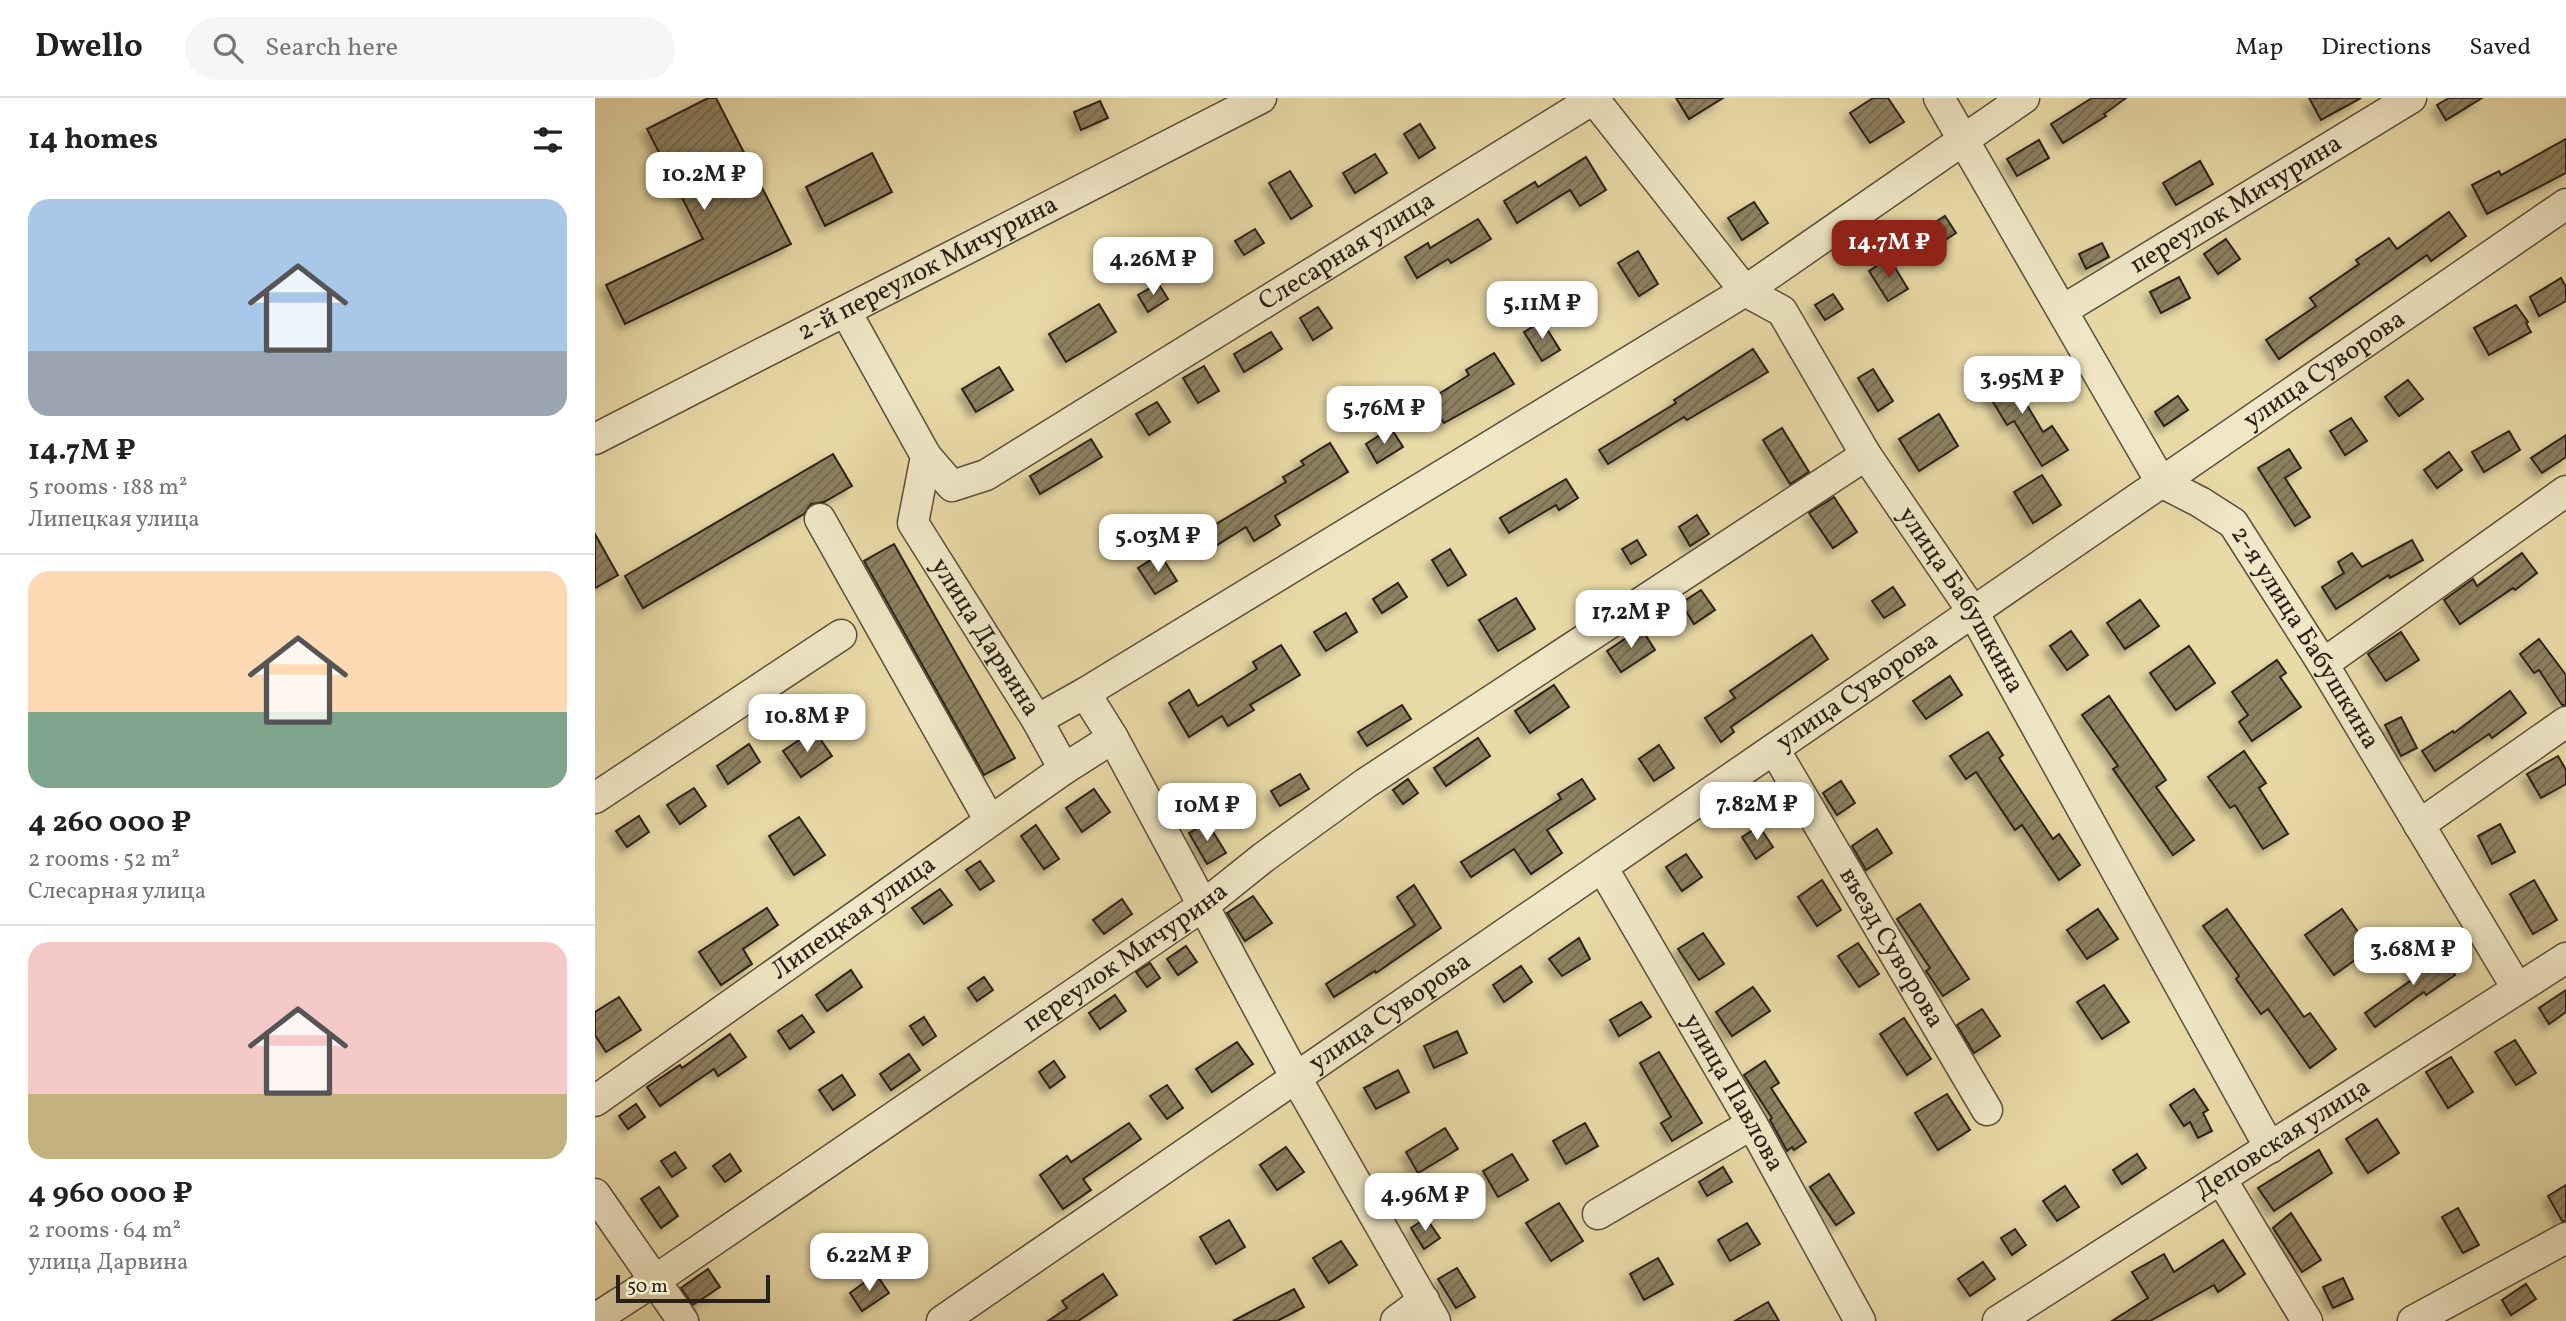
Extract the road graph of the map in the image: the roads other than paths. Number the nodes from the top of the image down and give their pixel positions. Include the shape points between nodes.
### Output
1 (1261, 98) edge
2 (1594, 98) edge
3 (1940, 98) edge
4 (2024, 98) edge
5 (2411, 98) edge
6 (1963, 140) junction
7 (2566, 204) edge
8 (1745, 291) junction
9 (2063, 310) junction
10 (846, 312) junction
11 (595, 439) edge
12 (1866, 455) junction
13 (926, 456) junction
14 (2161, 482) junction
15 (2566, 491) edge
16 (820, 519) dead end
17 (1973, 612) junction
18 (841, 635) dead end
19 (2323, 664) junction
20 (1085, 692) junction
21 (1037, 720) junction
22 (2566, 722) edge
23 (1112, 738) junction
24 (1774, 749) junction
25 (1064, 769) junction
26 (595, 798) edge
27 (990, 821) junction
28 (2419, 825) junction
29 (1602, 867) junction
30 (1204, 905) junction
31 (2566, 958) edge
32 (2517, 988) junction
33 (1296, 1078) junction
34 (595, 1101) edge
35 (1987, 1110) dead end
36 (1752, 1124) junction
37 (2270, 1148) junction
38 (2221, 1179) junction
39 (595, 1195) edge
40 (1598, 1214) dead end
41 (2566, 1238) edge
42 (654, 1281) junction
43 (1430, 1311) edge
44 (595, 1319) edge
45 (683, 1321) edge
46 (942, 1321) edge
47 (1396, 1321) edge
48 (1860, 1321) edge
49 (1998, 1321) edge
50 (2307, 1321) edge
51 (2413, 1321) edge

1 - 10 street, 2-й переулок Мичурина
2 - 8 street, улица Бабушкина
2 - 13 street, Слесарная улица via 986,475 952,486
3 - 6 street
4 - 6 street
5 - 9 street, переулок Мичурина
6 - 8 street
6 - 9 street
7 - 14 street, улица Суворова
8 - 12 street, улица Бабушкина via 1782,310
8 - 20 street
9 - 14 street
10 - 11 street, 2-й переулок Мичурина
10 - 13 street
12 - 17 street, улица Бабушкина
12 - 30 street, переулок Мичурина via 1366,783
13 - 21 street, улица Дарвина via 913,523
14 - 17 street, улица Суворова
14 - 19 street, 2-я улица Бабушкина via 2233,523
15 - 19 street
16 - 27 street
17 - 24 street, улица Суворова
17 - 37 street, улица Бабушкина
18 - 26 street
19 - 28 street, 2-я улица Бабушкина
20 - 21 street, улица Дарвина
20 - 23 street, улица Дарвина
21 - 25 street
22 - 28 street
23 - 25 street, Липецкая улица
23 - 30 street, улица Дарвина
24 - 29 street, улица Суворова
24 - 35 street, въезд Суворова
25 - 27 street, Липецкая улица
27 - 34 street, Липецкая улица
28 - 32 street, 2-я улица Бабушкина
29 - 33 street, улица Суворова
29 - 36 street, улица Павлова
30 - 33 street, улица Дарвина
30 - 42 street, переулок Мичурина
31 - 32 street, Деповская улица
32 - 37 street, Деповская улица
33 - 43 street, улица Дарвина
33 - 46 street, улица Суворова
36 - 40 street
36 - 48 street, улица Павлова
37 - 38 street, Деповская улица
38 - 49 street, Деповская улица
38 - 50 street
39 - 42 street
41 - 51 street
42 - 44 street, переулок Мичурина
42 - 45 street
43 - 47 street

